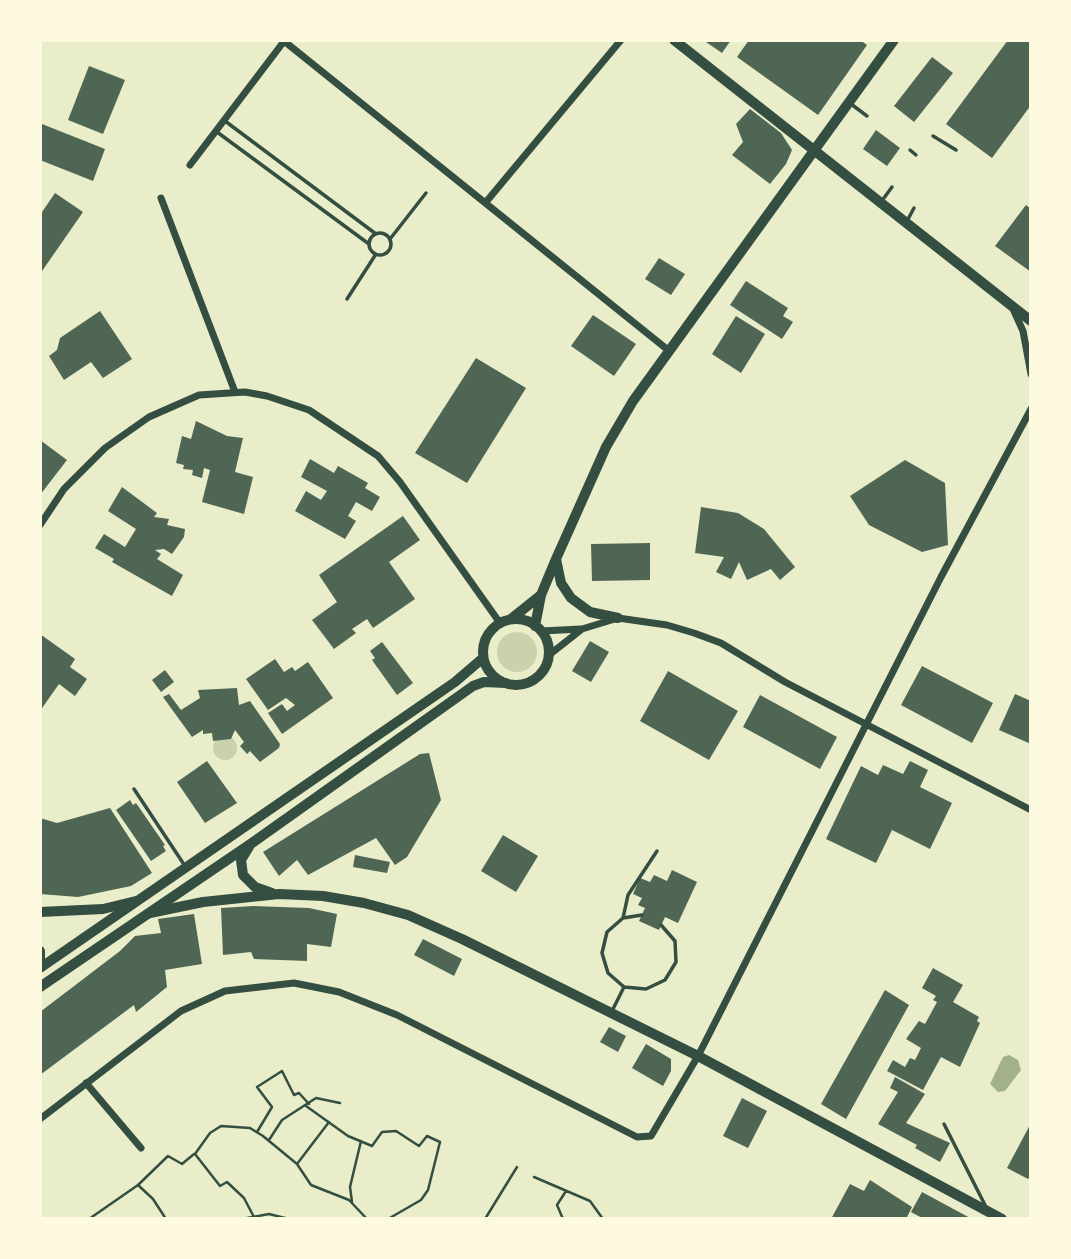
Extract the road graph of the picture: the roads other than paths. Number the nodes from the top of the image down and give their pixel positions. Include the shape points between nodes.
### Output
1 (621, 40) edge
2 (894, 40) edge
3 (284, 41) edge
4 (678, 41) edge
5 (849, 103) junction
6 (867, 116) dead end
7 (223, 119) junction
8 (215, 131) junction
9 (933, 136) dead end
10 (910, 150) dead end
11 (956, 150) dead end
12 (814, 151) junction
13 (916, 155) dead end
14 (190, 165) dead end
15 (892, 187) dead end
16 (426, 193) dead end
17 (161, 198) dead end
18 (486, 202) junction
19 (880, 203) junction
20 (914, 208) dead end
21 (906, 223) junction
22 (376, 234) junction
23 (390, 239) junction
24 (369, 244) junction
25 (376, 254) junction
26 (347, 299) dead end
27 (1013, 307) junction
28 (1031, 321) edge
29 (668, 351) junction
30 (1031, 374) edge
31 (235, 392) junction
32 (1031, 409) edge
33 (40, 525) edge
34 (556, 559) junction
35 (541, 596) junction
36 (618, 618) junction
37 (505, 621) junction
38 (538, 629) junction
39 (582, 629) junction
40 (548, 655) junction
41 (483, 658) junction
42 (506, 683) junction
43 (867, 723) junction
44 (134, 789) dead end
45 (1031, 810) edge
46 (252, 843) junction
47 (657, 852) dead end
48 (187, 867) junction
49 (279, 894) junction
50 (140, 900) junction
51 (40, 912) edge
52 (147, 914) junction
53 (642, 915) dead end
54 (623, 918) junction
55 (661, 925) dead end
56 (40, 951) edge
57 (40, 961) edge
58 (40, 968) edge
59 (40, 987) edge
60 (624, 987) junction
61 (611, 1013) junction
62 (698, 1056) junction
63 (86, 1083) junction
64 (40, 1119) edge
65 (944, 1124) dead end
66 (141, 1148) dead end
67 (988, 1212) junction
68 (1002, 1219) edge

1 - 18 street
2 - 5 main road
3 - 7 street
3 - 18 street
4 - 12 main road
5 - 6 lane
5 - 12 main road
7 - 8 street
7 - 22 lane
8 - 14 street
8 - 24 lane
9 - 11 lane
10 - 13 lane
12 - 19 main road
12 - 29 main road
15 - 19 lane
16 - 23 lane
17 - 31 street
18 - 29 street
19 - 21 main road
20 - 21 lane
21 - 27 main road
22 - 23 lane
22 - 24 lane
23 - 25 lane via 388,252
24 - 25 lane
25 - 26 lane
27 - 28 main road
27 - 30 street
29 - 34 main road via 606,447
31 - 33 street via 199,394 149,417 105,448 64,489
31 - 37 street via 267,396 309,410 378,456
32 - 43 street
34 - 35 main road
34 - 36 main road via 561,583 571,598 590,612
35 - 37 main road
35 - 38 main road
36 - 39 street
36 - 43 street via 667,625 721,643
37 - 38 main road
37 - 41 main road via 485,639
38 - 39 street
38 - 40 main road
39 - 40 street
40 - 42 main road via 544,669 534,679
41 - 42 main road via 491,674
41 - 48 main road
42 - 46 main road via 473,686
43 - 45 street
43 - 62 street
44 - 48 lane
46 - 49 street via 241,859 243,875 256,887
46 - 52 main road
47 - 54 lane via 628,895
48 - 50 main road
49 - 52 street
49 - 61 street via 337,898 408,915
50 - 51 street via 103,909
50 - 58 main road
52 - 59 main road
53 - 54 lane
54 - 60 lane via 607,932 602,953 608,973
55 - 60 lane via 675,942 676,962 665,981 646,989
56 - 57 street
60 - 61 lane
61 - 62 street
62 - 63 street via 656,1130 644,1138 377,1007 318,986 273,984 200,1000
62 - 67 street
63 - 64 street
63 - 66 street
65 - 67 lane
67 - 68 street

